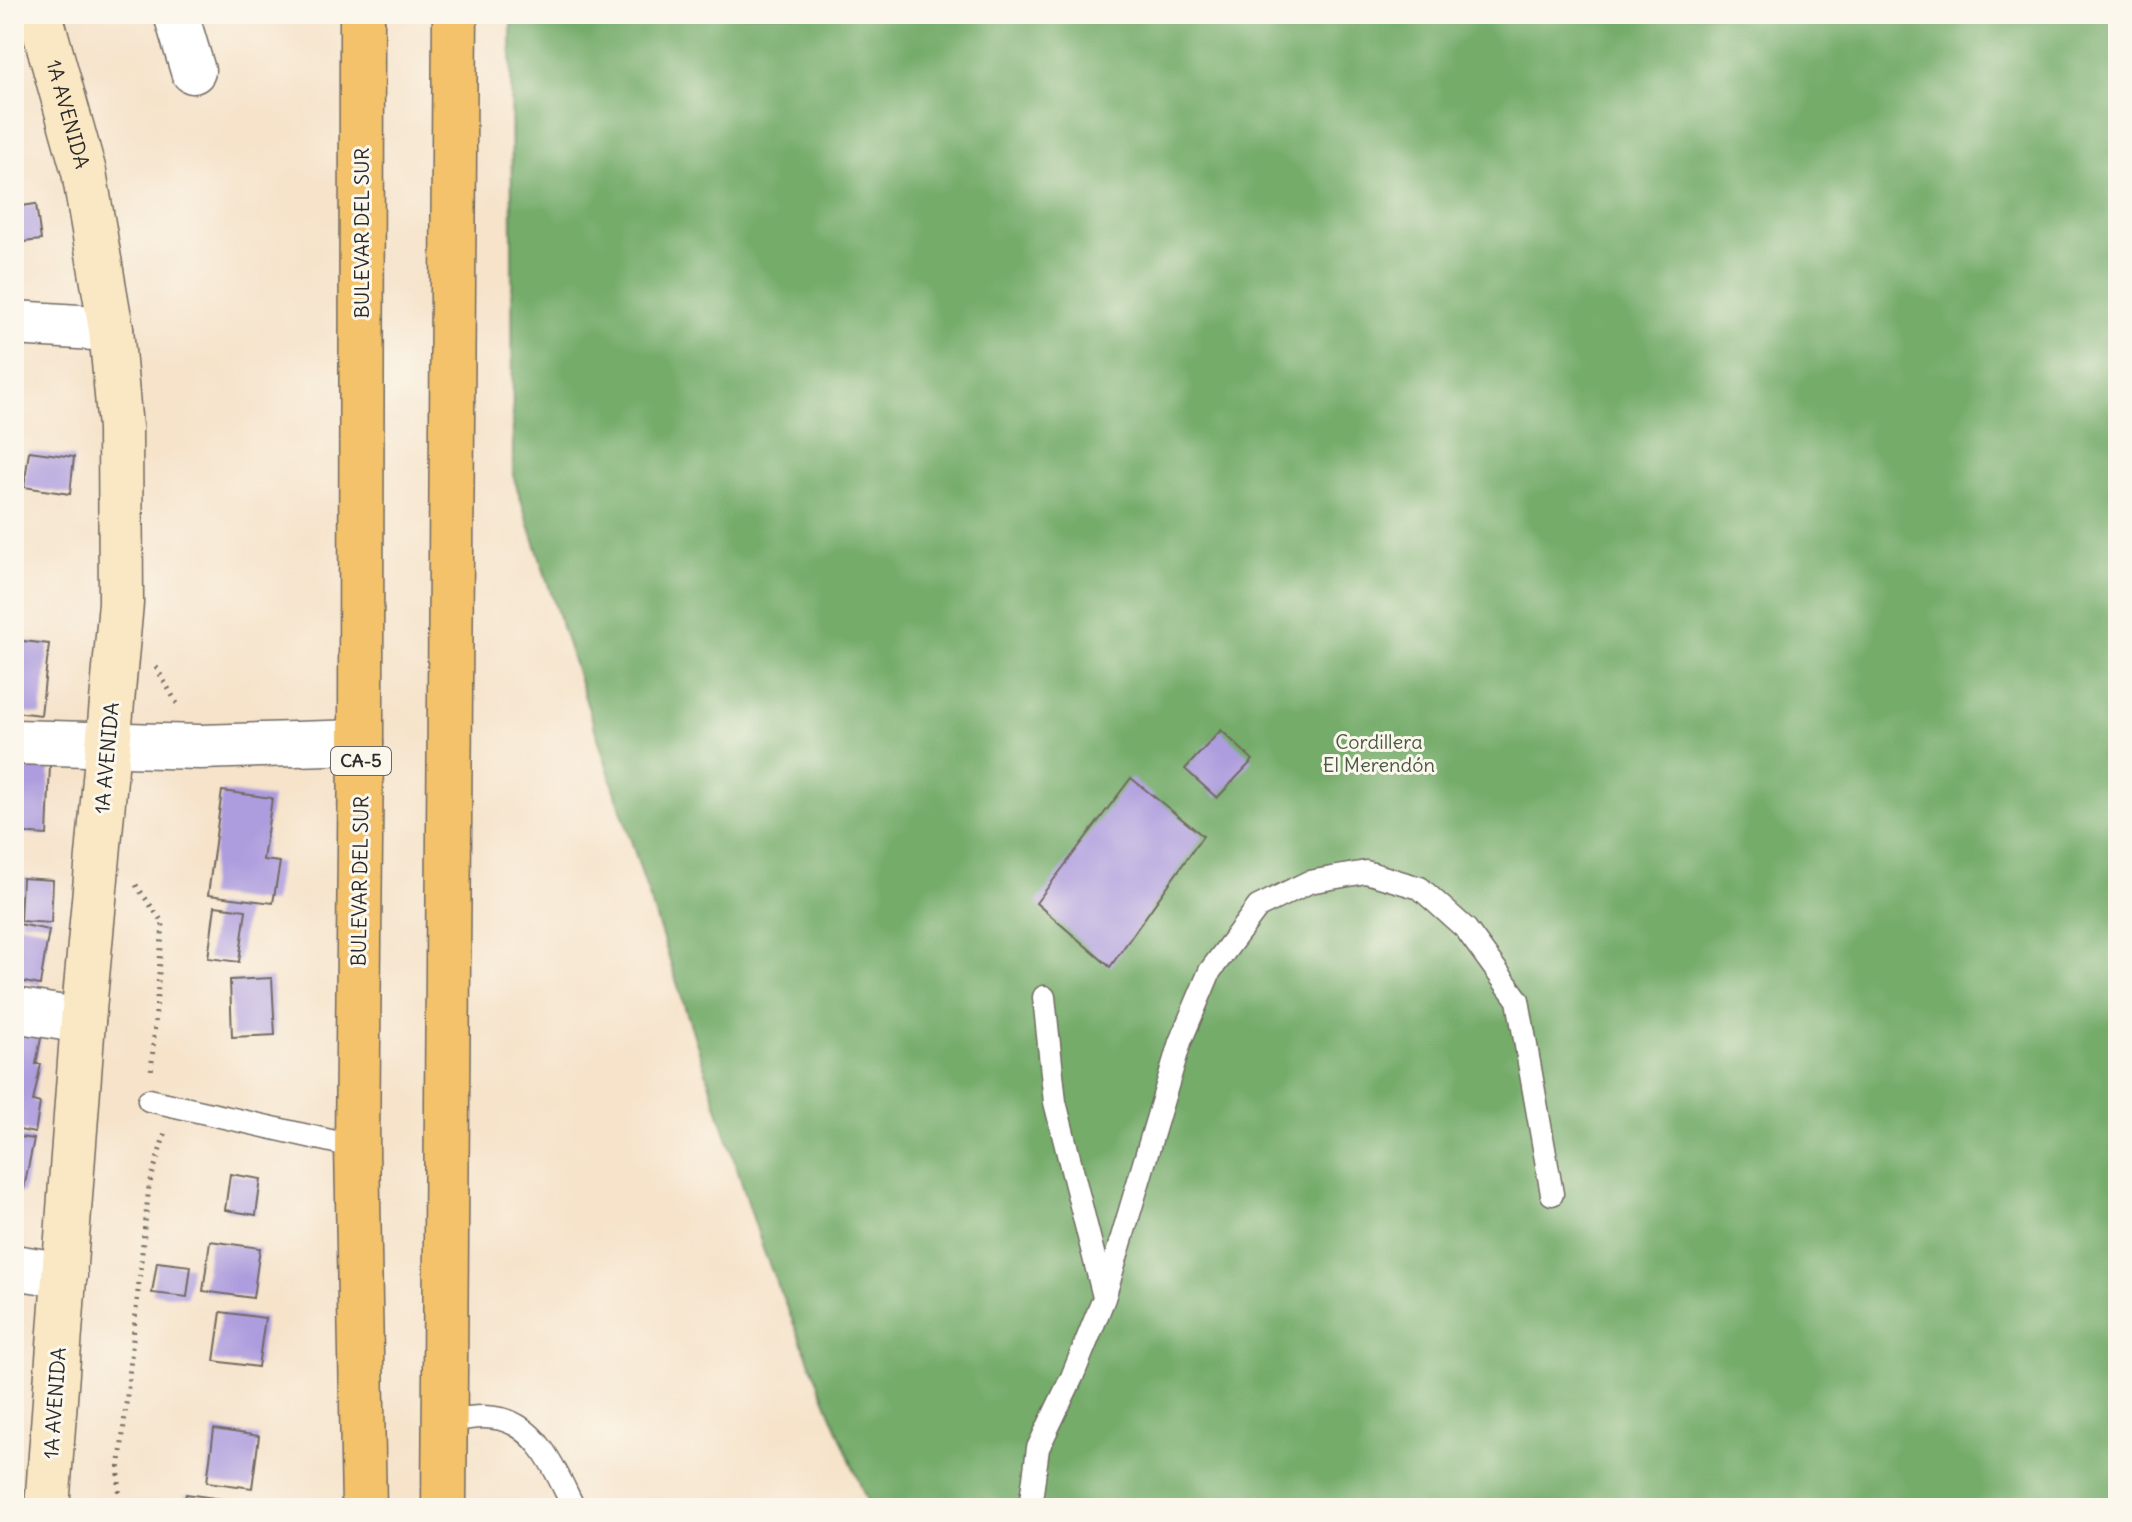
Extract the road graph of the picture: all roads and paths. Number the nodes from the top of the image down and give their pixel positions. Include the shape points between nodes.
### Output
1 (40, 14) edge
2 (176, 14) edge
3 (362, 14) edge
4 (455, 14) edge
5 (193, 71) dead end
6 (14, 323) edge
7 (111, 329) junction
8 (150, 655) dead end
9 (14, 742) edge
10 (361, 742) junction
11 (108, 745) junction
12 (200, 747) junction
13 (100, 836) junction
14 (1044, 997) dead end
15 (14, 1010) edge
16 (83, 1021) junction
17 (149, 1100) joint
18 (173, 1105) junction
19 (357, 1147) junction
20 (1552, 1194) dead end
21 (14, 1267) edge
22 (65, 1275) junction
23 (1104, 1298) junction
24 (445, 1422) junction
25 (47, 1508) edge
26 (119, 1508) edge
27 (364, 1508) edge
28 (444, 1508) edge
29 (574, 1508) edge
30 (1030, 1508) edge

1 - 7 street, 1A AVENIDA via 84,172
2 - 5 street
3 - 10 highway, BULEVAR DEL SUR / CA-5
4 - 24 highway
6 - 7 street
7 - 11 street, 1A AVENIDA via 120,428 121,603
8 - 12 path
9 - 11 street
10 - 12 street
10 - 19 highway, BULEVAR DEL SUR / CA-5
11 - 12 street
11 - 13 street, 1A AVENIDA
13 - 16 street, 1A AVENIDA
13 - 17 path via 163,923
14 - 23 lane via 1055,1102
15 - 16 street
16 - 22 street, 1A AVENIDA
17 - 18 lane
18 - 19 lane
18 - 26 path via 149,1186
19 - 27 highway, BULEVAR DEL SUR / CA-5
20 - 23 lane via 1518,1000 1466,929 1420,888 1366,872 1309,882 1258,907 1210,971 1180,1042
21 - 22 street
22 - 25 street, 1A AVENIDA
23 - 30 lane via 1038,1448
24 - 28 highway
24 - 29 lane via 500,1418 527,1431

